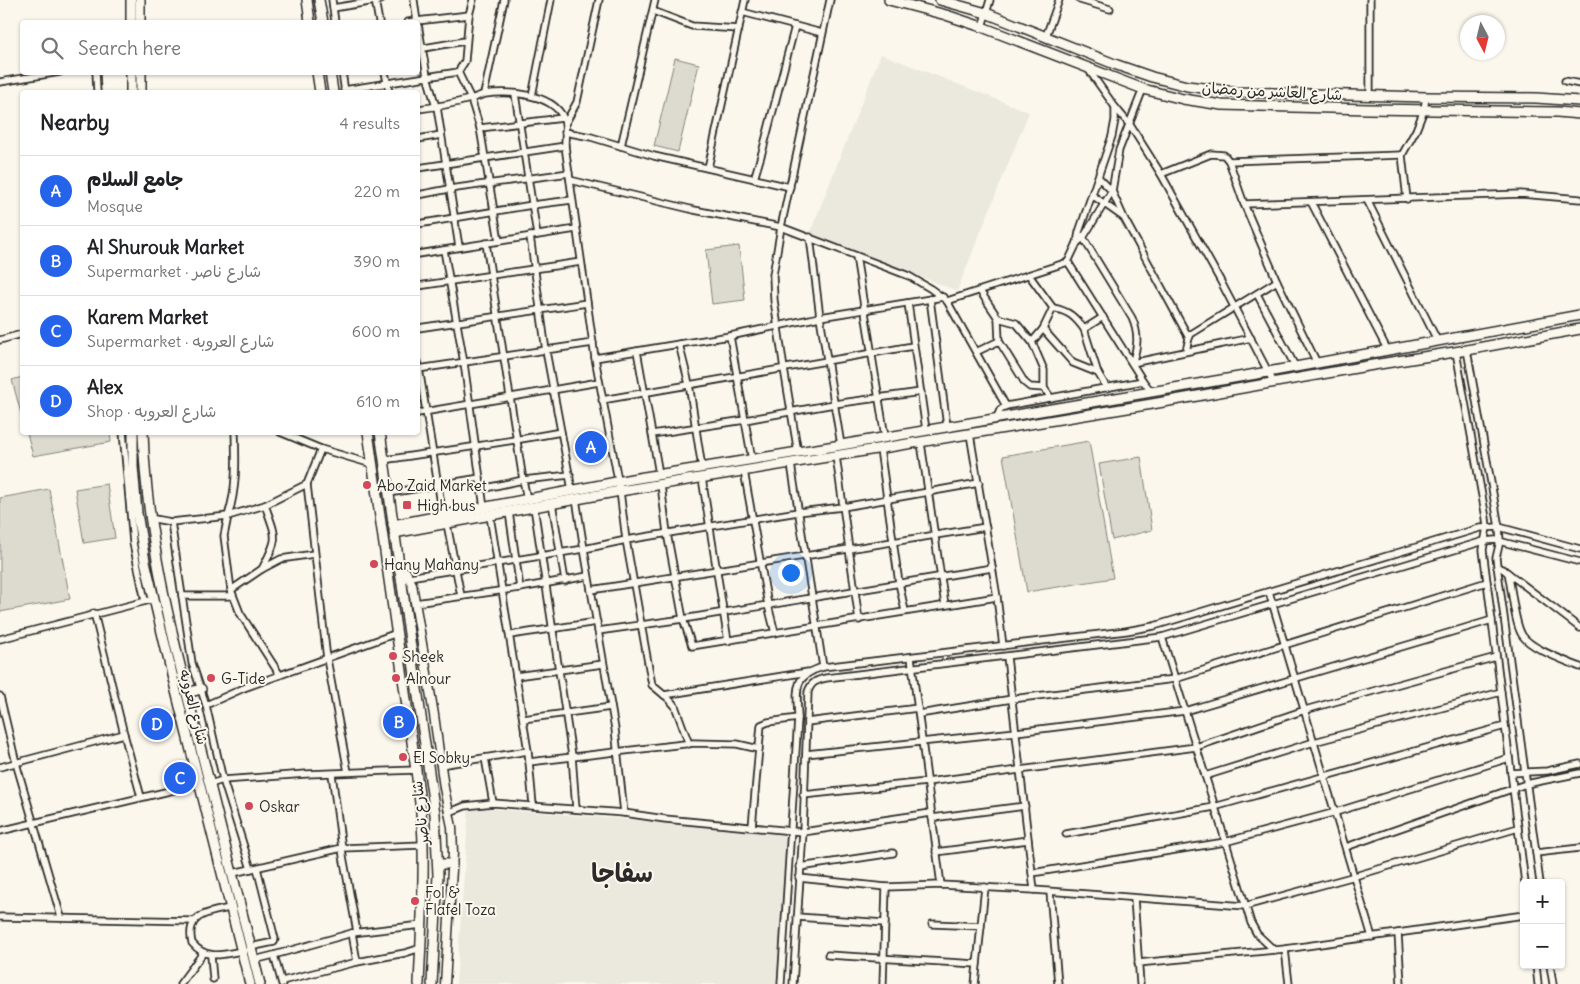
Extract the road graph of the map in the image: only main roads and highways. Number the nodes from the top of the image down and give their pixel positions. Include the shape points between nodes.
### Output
1 (131, 0) edge
2 (140, 0) edge
3 (307, 0) edge
4 (320, 0) edge
5 (889, 0) edge
6 (940, 0) edge
7 (131, 20) edge
8 (140, 20) edge
9 (310, 20) edge
10 (323, 20) edge
11 (131, 75) edge
12 (141, 75) edge
13 (317, 75) edge
14 (330, 75) edge
15 (131, 90) edge
16 (141, 90) edge
17 (320, 90) edge
18 (333, 90) edge
19 (1580, 101) edge
20 (1580, 114) edge
21 (1580, 315) edge
22 (1580, 329) edge
23 (133, 435) edge
24 (143, 435) edge
25 (368, 435) edge
26 (380, 435) edge
27 (387, 480) junction
28 (375, 482) junction
29 (445, 520) junction
30 (394, 529) junction
31 (170, 624) junction
32 (160, 627) junction
33 (201, 689) road end
34 (187, 693) junction
35 (419, 702) junction
36 (407, 704) junction
37 (421, 715) junction
38 (408, 716) junction
39 (438, 864) junction
40 (452, 864) road end
41 (246, 949) junction
42 (250, 984) edge
43 (260, 984) edge
44 (418, 984) edge
45 (432, 984) edge

1 - 7 main road
2 - 8 main road
3 - 9 main road
4 - 10 main road
5 - 20 main road, شارع العاشر من رمضان via 982,27 1143,89 1183,99 1222,105
6 - 19 main road, شارع العاشر من رمضان via 986,12 1117,65 1187,86 1237,92
11 - 15 main road
12 - 16 main road
13 - 17 main road
14 - 18 main road
21 - 29 main road via 1268,372 618,481 484,508
22 - 29 main road via 880,450 620,491 490,516
23 - 32 main road, شارع العروبه via 137,513 149,600
24 - 31 main road, شارع العروبه via 149,518
25 - 28 main road, شارع ناصر
26 - 27 main road, شارع ناصر
27 - 28 main road
27 - 30 main road, شارع ناصر
28 - 36 main road, شارع ناصر
29 - 30 main road
30 - 35 main road, شارع ناصر
31 - 32 main road
31 - 34 main road, شارع العروبه
32 - 41 main road, شارع العروبه via 230,908
33 - 34 main road
34 - 41 main road, شارع العروبه via 233,874
35 - 36 main road
35 - 37 main road, شارع ناصر
36 - 38 main road, شارع ناصر
37 - 38 main road
37 - 39 main road, شارع ناصر via 435,814
38 - 44 main road, شارع ناصر via 423,845
39 - 40 main road
39 - 45 main road, شارع ناصر
41 - 42 main road, شارع العروبه
41 - 43 main road, شارع العروبه via 254,960

